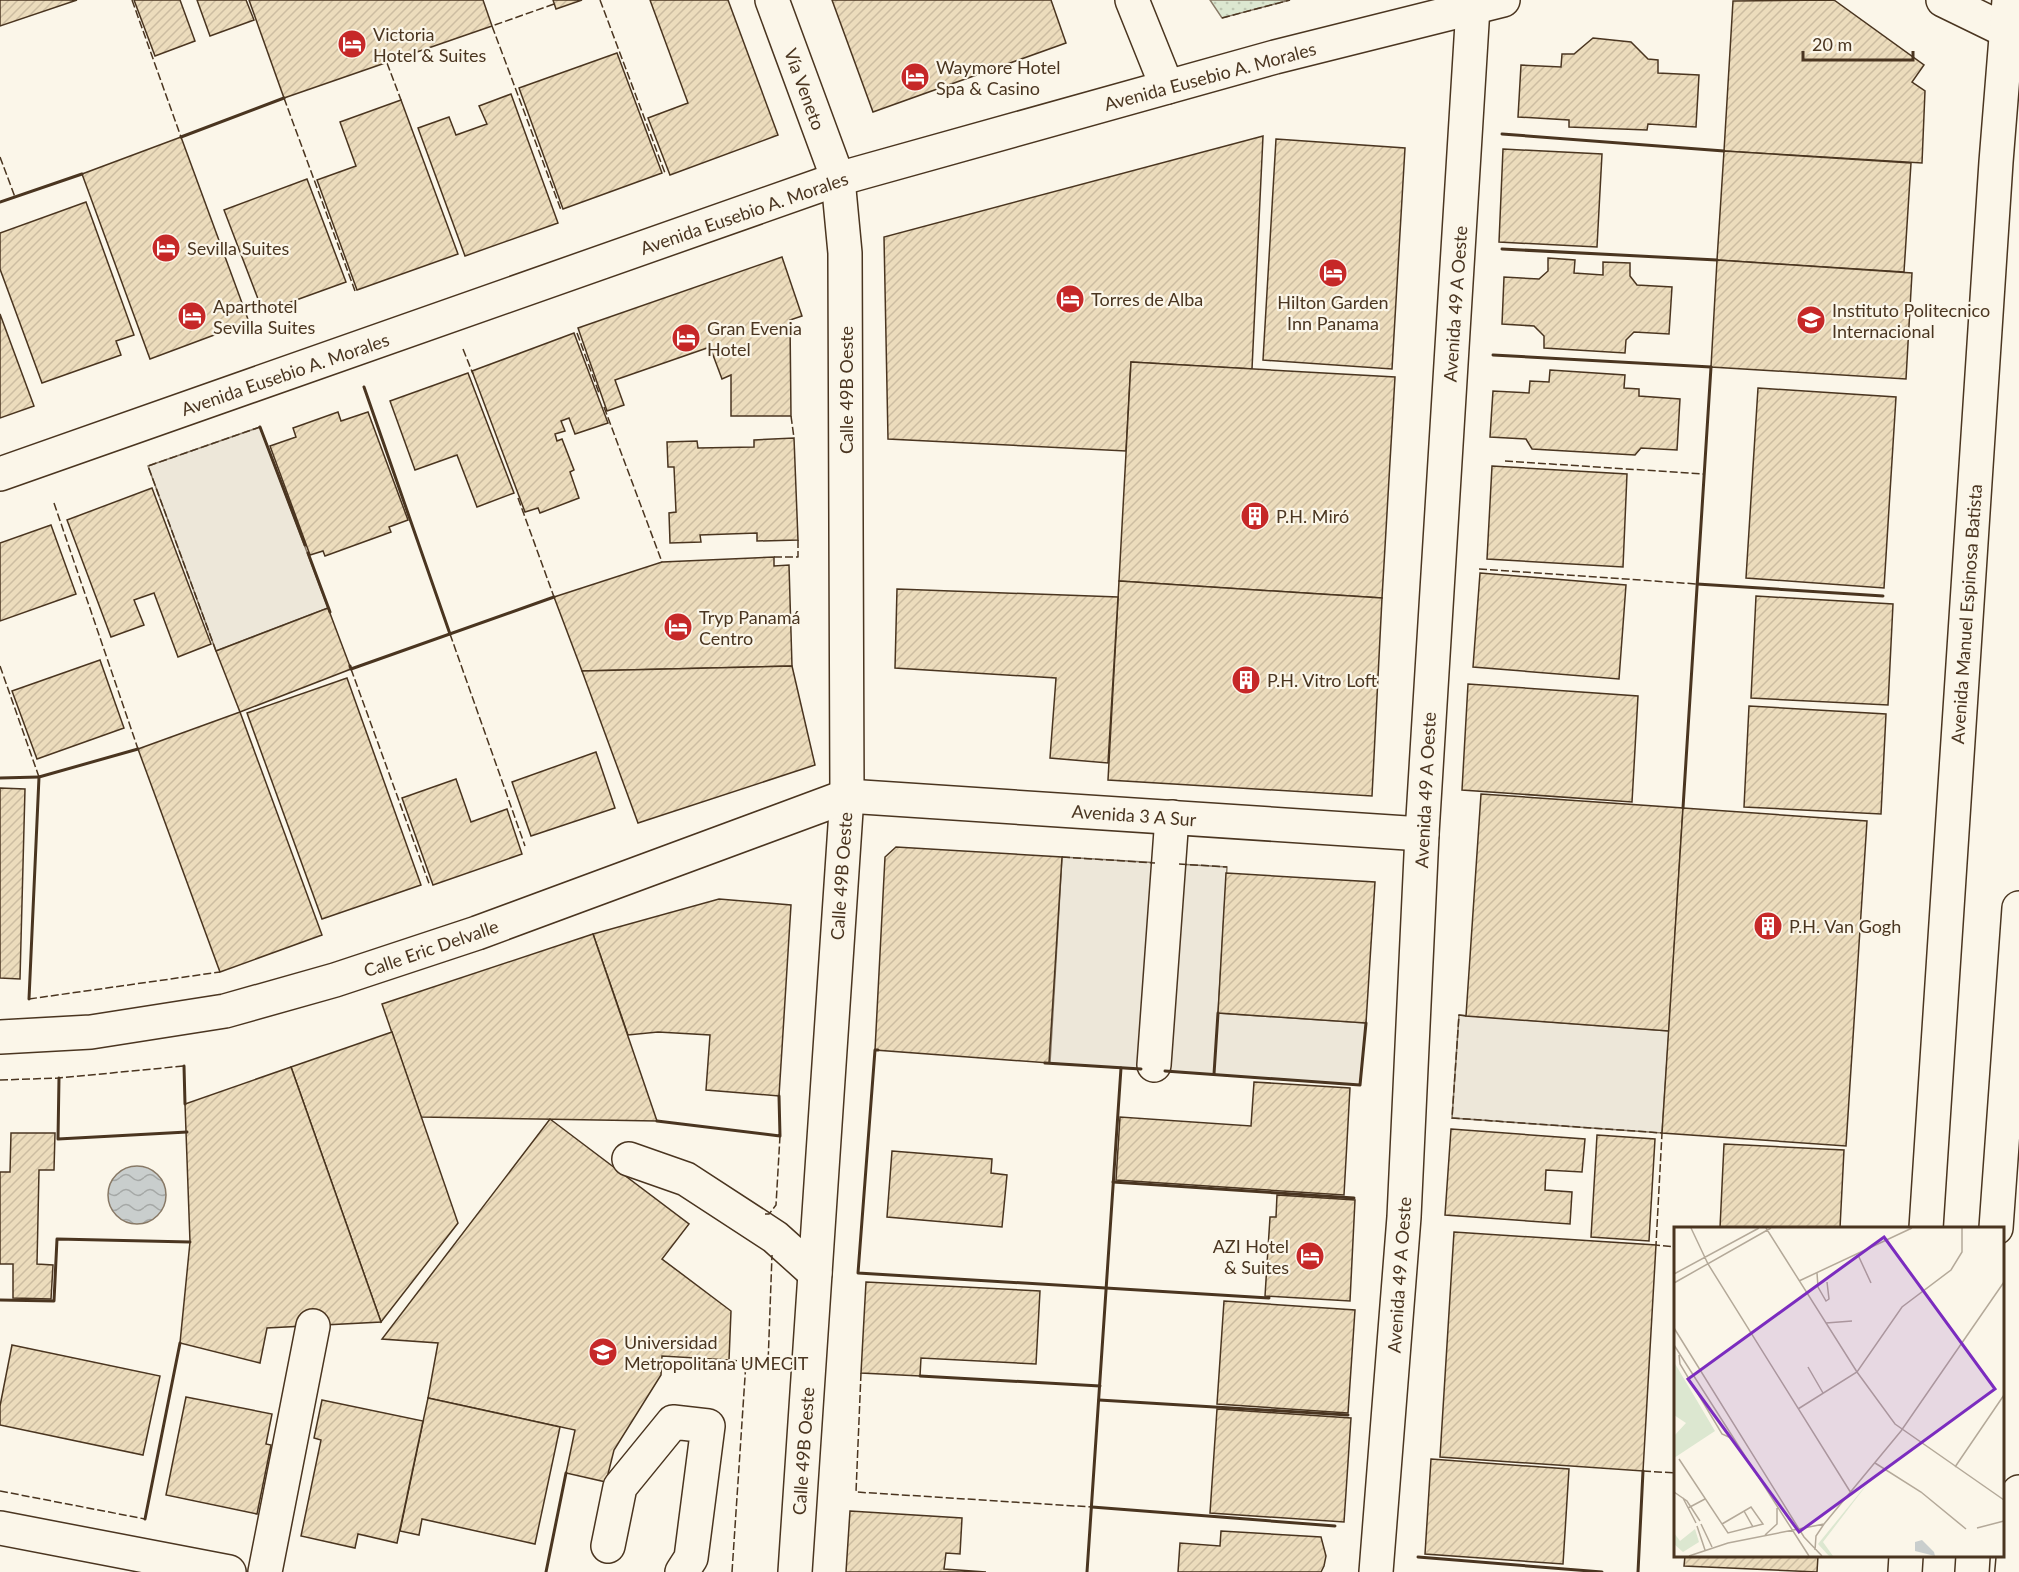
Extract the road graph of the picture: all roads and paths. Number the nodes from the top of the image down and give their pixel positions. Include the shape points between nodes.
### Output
1 (772, 0) edge
2 (1132, 0) edge
3 (1943, 0) edge
4 (2009, 0) edge
5 (1488, 3) edge
6 (2013, 35) edge
7 (1167, 87) junction
8 (838, 179) junction
9 (0, 474) edge
10 (847, 796) junction
11 (1172, 817) junction
12 (1422, 834) junction
13 (2019, 908) edge
14 (2018, 964) edge
15 (0, 1037) edge
16 (1154, 1065) dead end
17 (629, 1159) dead end
18 (1926, 1227) edge
19 (1995, 1227) edge
20 (815, 1273) junction
21 (313, 1326) dead end
22 (2019, 1492) edge
23 (0, 1528) edge
24 (608, 1546) dead end
25 (1973, 1557) edge
26 (230, 1572) edge
27 (265, 1572) edge
28 (682, 1572) edge
29 (795, 1572) edge
30 (1376, 1572) edge
31 (1972, 1572) edge
32 (2012, 1572) edge

1 - 8 street, Vía Veneto
2 - 7 street
3 - 6 street
4 - 6 street, Avenida Manuel Espinosa Batista
5 - 7 street, Avenida Eusebio A. Morales
5 - 12 street, Avenida 49 A Oeste
6 - 18 street, Avenida Manuel Espinosa Batista via 1996,162
7 - 8 street, Avenida Eusebio A. Morales
8 - 9 street, Avenida Eusebio A. Morales
8 - 10 street, Calle 49B Oeste via 845,253
10 - 11 street, Avenida 3 A Sur
10 - 15 street, Calle Eric Delvalle via 477,933 335,980 225,1011 91,1032
10 - 20 street, Calle 49B Oeste
11 - 12 street, Avenida 3 A Sur
11 - 16 street
12 - 30 street, Avenida 49 A Oeste via 1404,1217
13 - 14 street
14 - 19 street
17 - 20 street via 686,1179 775,1237
20 - 29 street, Calle 49B Oeste
21 - 27 street
22 - 32 street
23 - 26 street
24 - 28 street via 620,1487 673,1422 708,1426 691,1558
25 - 31 street

